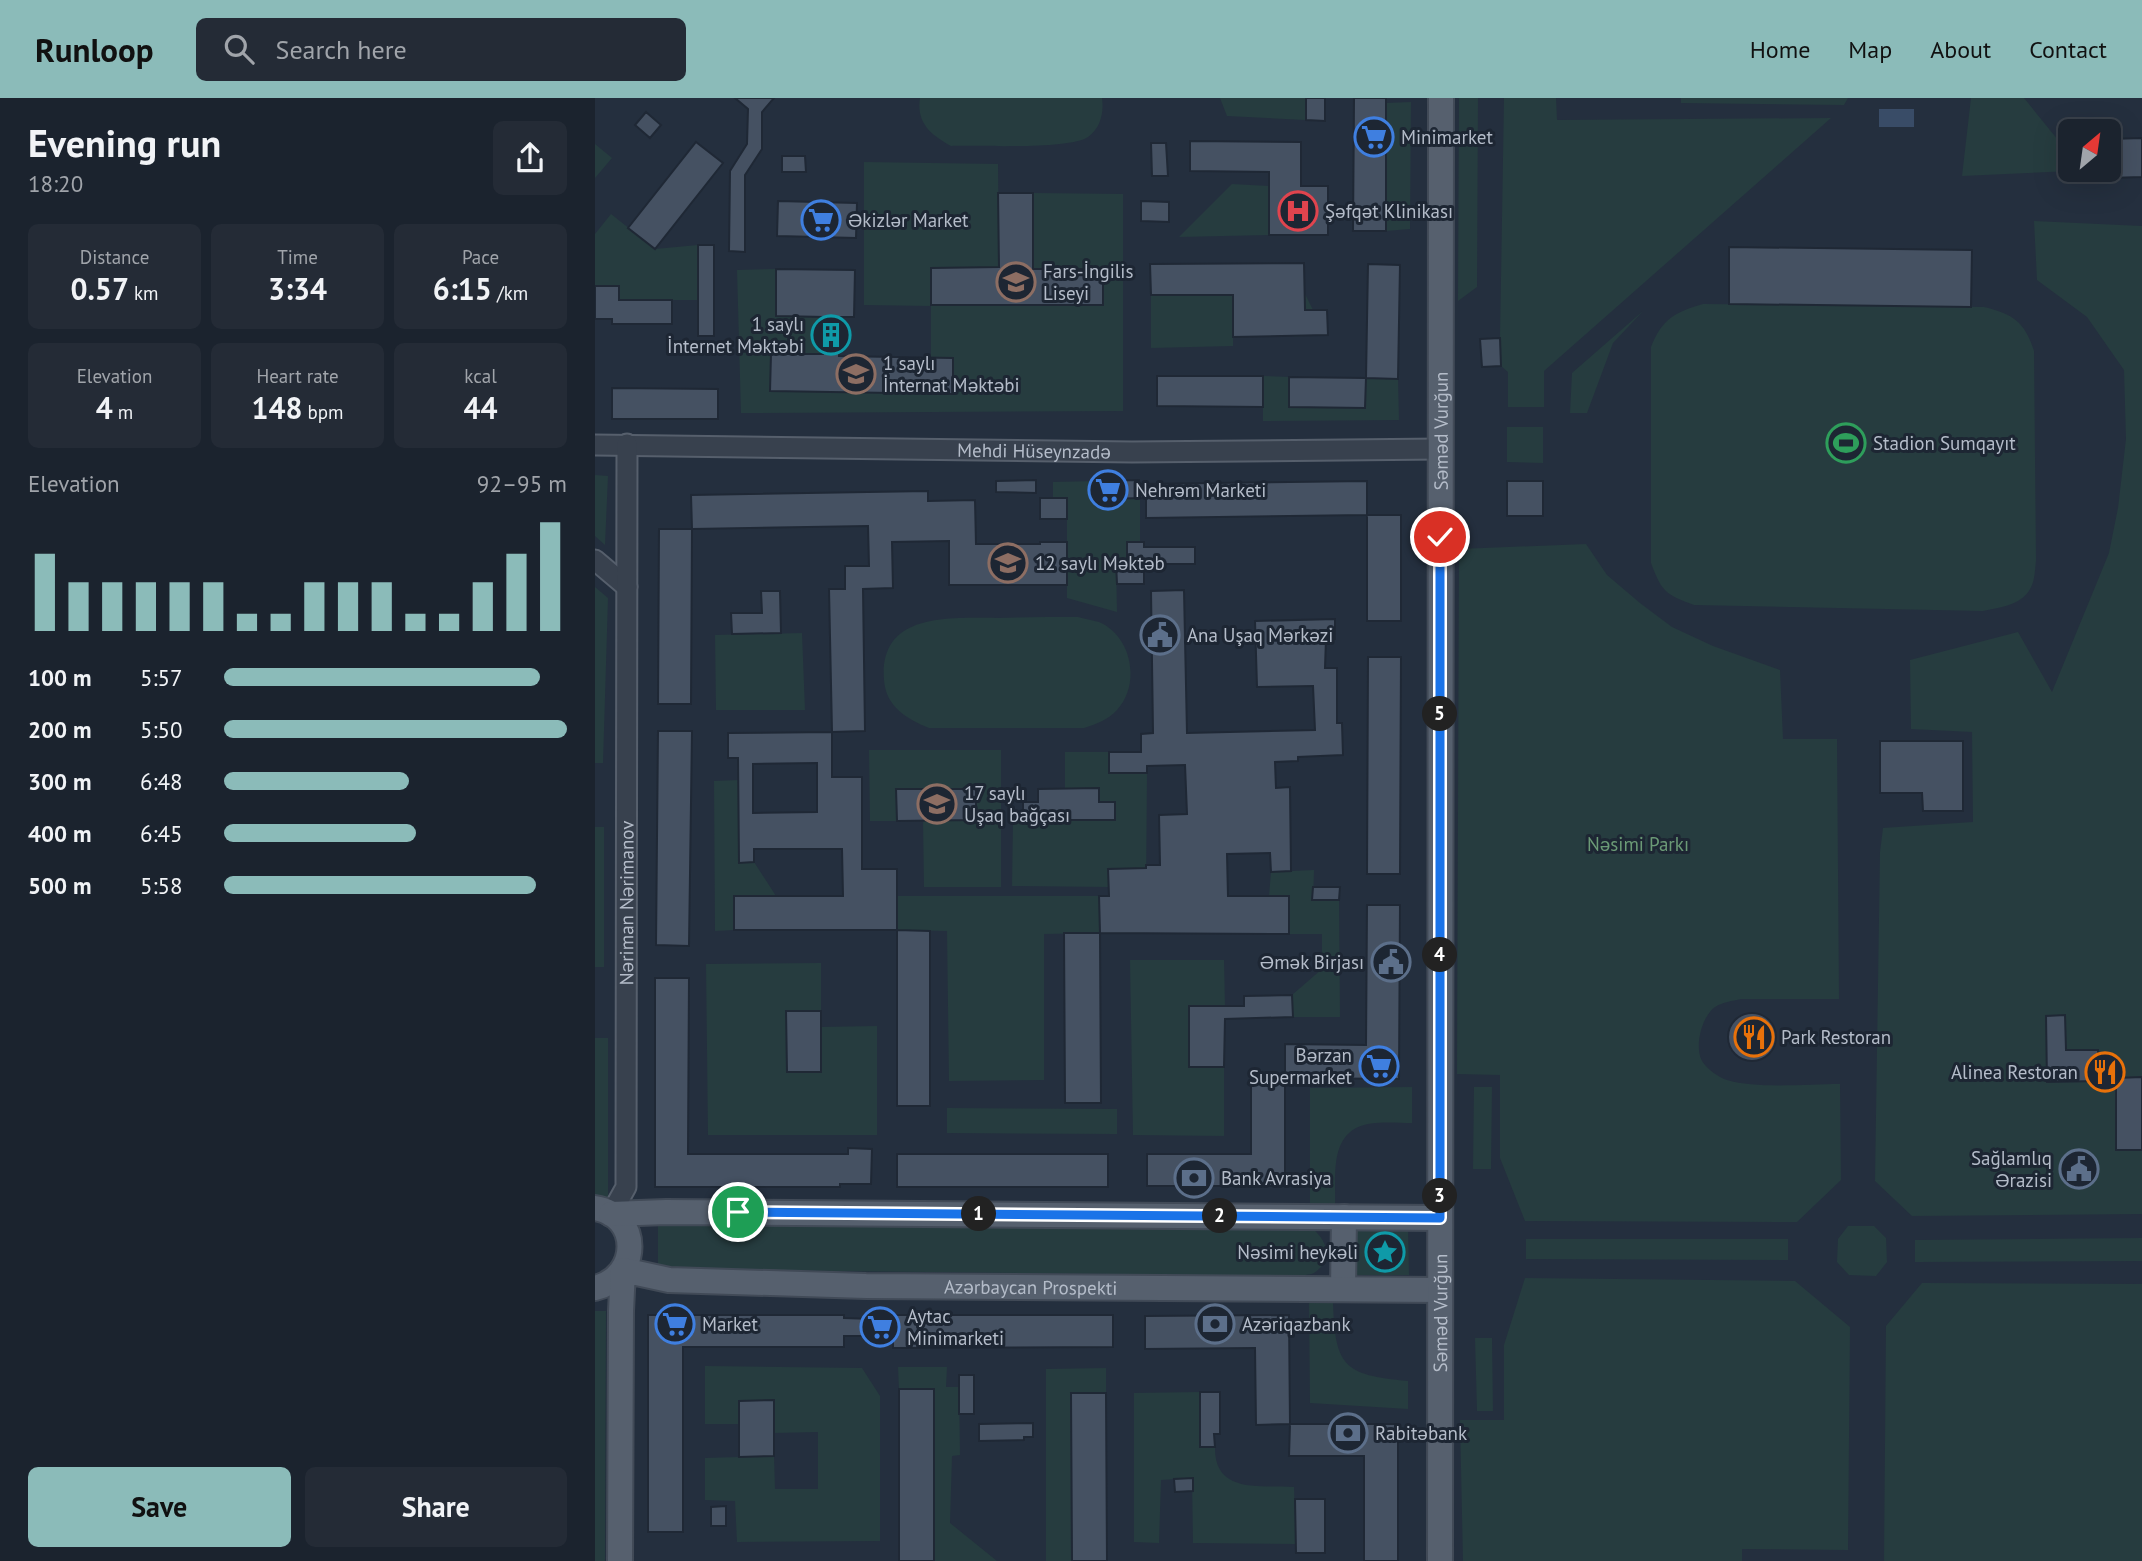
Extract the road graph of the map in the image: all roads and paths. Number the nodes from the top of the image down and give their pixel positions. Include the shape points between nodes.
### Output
1 (1441, 98) edge
2 (627, 444) junction
3 (595, 445) edge
4 (1440, 449) junction
5 (595, 560) edge
6 (627, 586) junction
7 (603, 1211) edge
8 (1345, 1217) junction
9 (1440, 1218) junction
10 (623, 1270) junction
11 (595, 1288) edge
12 (1343, 1289) junction
13 (1440, 1290) junction
14 (620, 1561) edge
15 (1440, 1561) edge

1 - 4 main road, Səməd Vurğun
2 - 3 street, Mehdi Hüseynzadə
2 - 4 street, Mehdi Hüseynzadə via 1132,452
2 - 6 street, Nəriman Nərimanov
4 - 9 main road, Səməd Vurğun
5 - 6 street
6 - 7 street, Nəriman Nərimanov via 626,1187
7 - 8 main road
7 - 10 main road via 626,1230 630,1251
8 - 9 main road
8 - 12 main road
9 - 13 main road, Səməd Vurğun
10 - 11 main road via 605,1286
10 - 12 main road, Azərbaycan Prospekti via 669,1280 866,1286
10 - 14 main road
12 - 13 main road, Azərbaycan Prospekti
13 - 15 main road, Səməd Vurğun

